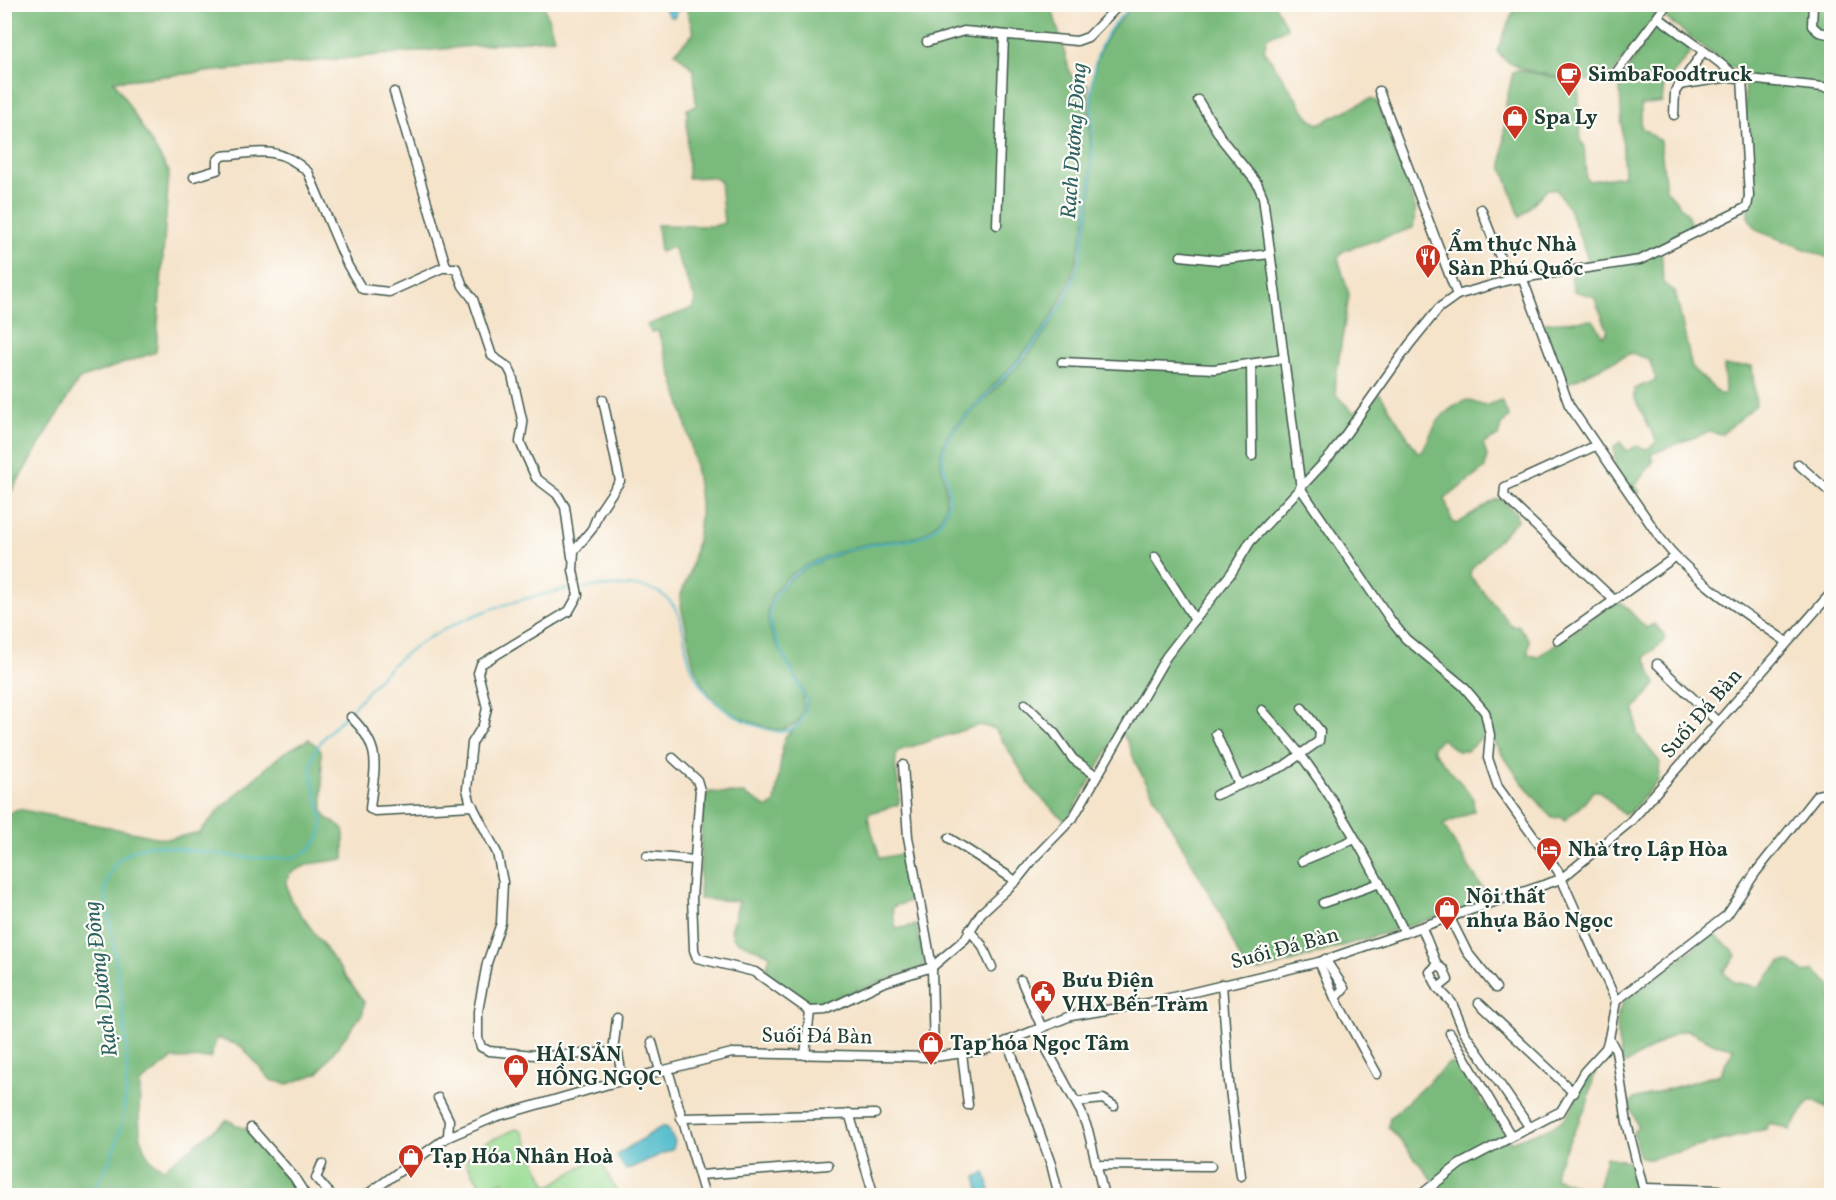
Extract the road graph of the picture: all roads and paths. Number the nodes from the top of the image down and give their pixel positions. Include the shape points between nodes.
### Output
1 (1120, 4) edge
2 (1667, 4) edge
3 (1813, 4) edge
4 (1658, 17) junction
5 (1832, 35) edge
6 (1004, 36) junction
7 (927, 42) dead end
8 (1703, 52) junction
9 (1613, 77) dead end
10 (1739, 78) junction
11 (1679, 85) junction
12 (1832, 88) edge
13 (1379, 91) dead end
14 (394, 92) dead end
15 (1198, 100) dead end
16 (1674, 115) dead end
17 (194, 177) dead end
18 (1481, 209) dead end
19 (998, 225) dead end
20 (1270, 254) junction
21 (1181, 256) dead end
22 (446, 266) junction
23 (1522, 277) junction
24 (1509, 280) junction
25 (1456, 295) junction
26 (1283, 359) junction
27 (1062, 362) dead end
28 (1251, 364) junction
29 (603, 400) dead end
30 (1595, 447) junction
31 (1252, 456) dead end
32 (1798, 464) dead end
33 (1301, 489) junction
34 (1832, 494) edge
35 (1155, 557) dead end
36 (1675, 557) junction
37 (572, 559) junction
38 (1832, 592) edge
39 (1614, 600) junction
40 (1195, 620) junction
41 (1558, 640) dead end
42 (1787, 642) junction
43 (1657, 663) dead end
44 (1025, 704) dead end
45 (1302, 708) dead end
46 (1262, 710) dead end
47 (351, 717) dead end
48 (1718, 723) junction
49 (1216, 734) dead end
50 (1301, 756) junction
51 (673, 758) dead end
52 (903, 765) dead end
53 (1097, 776) junction
54 (1239, 785) junction
55 (1832, 792) edge
56 (1216, 795) dead end
57 (473, 806) junction
58 (950, 838) dead end
59 (1355, 840) junction
60 (647, 856) dead end
61 (694, 860) junction
62 (1302, 861) dead end
63 (1561, 879) junction
64 (1016, 881) junction
65 (1380, 883) junction
66 (1323, 903) dead end
67 (1450, 918) junction
68 (1422, 928) junction
69 (969, 930) junction
70 (1405, 933) junction
71 (1322, 960) junction
72 (932, 967) junction
73 (992, 967) dead end
74 (1021, 980) dead end
75 (1222, 984) junction
76 (1496, 988) dead end
77 (1616, 1001) junction
78 (1479, 1003) dead end
79 (810, 1011) junction
80 (617, 1018) dead end
81 (1039, 1030) junction
82 (1450, 1033) dead end
83 (1609, 1038) junction
84 (1007, 1041) junction
85 (652, 1042) dead end
86 (613, 1052) junction
87 (962, 1053) junction
88 (805, 1055) junction
89 (934, 1057) junction
90 (664, 1070) junction
91 (1377, 1074) dead end
92 (622, 1081) junction
93 (1574, 1093) junction
94 (438, 1098) dead end
95 (1076, 1102) junction
96 (968, 1105) dead end
97 (1114, 1106) dead end
98 (849, 1113) junction
99 (875, 1114) dead end
100 (681, 1118) junction
101 (251, 1128) dead end
102 (1530, 1128) junction
103 (1511, 1136) junction
104 (448, 1137) junction
105 (322, 1164) dead end
106 (828, 1165) dead end
107 (1096, 1165) junction
108 (1211, 1166) dead end
109 (700, 1175) junction
110 (1241, 1176) dead end
111 (1645, 1192) edge
112 (306, 1196) edge
113 (332, 1196) edge
114 (364, 1196) edge
115 (705, 1196) edge
116 (874, 1196) edge
117 (1059, 1196) edge
118 (1104, 1196) edge
119 (1419, 1196) edge
120 (1730, 1196) edge

1 - 6 street via 1083,39
2 - 4 street
3 - 5 street via 1812,26 1818,32
4 - 8 street
4 - 9 street
6 - 7 street via 954,32
6 - 19 street
8 - 10 street
8 - 11 street
10 - 11 street
10 - 12 street
10 - 23 street via 1747,207 1640,260
11 - 16 street
13 - 25 street
14 - 22 street
15 - 20 street via 1223,141 1262,191
17 - 22 street via 217,170 222,155 253,150 282,156 302,166 362,289 389,292
18 - 24 street
20 - 21 street via 1218,260
20 - 26 street
22 - 37 street via 456,268 473,299 492,356 508,367 512,375 523,424 520,442 536,478 557,494 565,507
23 - 24 street
23 - 30 street via 1569,405
24 - 25 street
25 - 33 street via 1425,323 1331,455
26 - 28 street
26 - 33 street
27 - 28 street via 1214,369
28 - 31 street
29 - 37 street via 620,485
30 - 36 street
30 - 39 street via 1505,487 1504,496
32 - 34 street
33 - 40 street via 1250,542
33 - 63 street via 1406,639 1463,686 1485,712 1490,735 1488,758 1498,787
35 - 40 street
36 - 39 street
36 - 42 street via 1724,598
37 - 57 street via 578,595 569,611 481,664 478,673 487,708 483,725 472,743 467,789
38 - 42 street, Suối Đá Bàn
39 - 41 street
40 - 53 street via 1149,685
42 - 48 street, Suối Đá Bàn
43 - 48 street
44 - 53 street via 1074,759
45 - 50 street via 1322,735
46 - 50 street
47 - 57 street via 366,731 376,750 370,809 375,812
48 - 63 street, Suối Đá Bàn via 1630,822
49 - 54 street
50 - 54 street
50 - 59 street
51 - 61 street via 699,784
52 - 72 street via 908,837
53 - 64 street via 1073,818
54 - 56 street
55 - 77 street via 1817,795 1727,915
57 - 86 street via 497,853 503,882 501,923 487,963 478,1011 481,1047 546,1056
58 - 64 street
59 - 62 street
59 - 65 street
60 - 61 street
61 - 79 street via 692,898 697,958 754,972
63 - 67 street, Suối Đá Bàn
63 - 77 street
64 - 69 street via 981,913
65 - 66 street
65 - 70 street
67 - 68 street, Suối Đá Bàn
67 - 76 street via 1467,952
68 - 70 street, Suối Đá Bàn
68 - 102 street via 1437,965 1430,972 1438,988 1452,1003 1464,1032
69 - 72 street via 965,939
69 - 73 street via 982,945
70 - 71 street, Suối Đá Bàn
71 - 75 street, Suối Đá Bàn
71 - 91 street via 1344,988 1335,998
72 - 79 street via 882,983 826,1010
72 - 89 street
74 - 81 street
75 - 81 street, Suối Đá Bàn via 1148,1003 1071,1016
75 - 110 street
77 - 83 street
78 - 93 street
79 - 88 street
80 - 86 street
81 - 84 street, Suối Đá Bàn
81 - 95 street
82 - 103 street
83 - 93 street
83 - 111 street via 1616,1051 1627,1123
84 - 87 street, Suối Đá Bàn via 985,1050
84 - 117 street
85 - 90 street
86 - 92 street via 621,1060
87 - 89 street, Suối Đá Bàn
87 - 96 street
88 - 89 street, Suối Đá Bàn
88 - 90 street, Suối Đá Bàn via 732,1053
90 - 92 street, Suối Đá Bàn
90 - 100 street
92 - 104 street, Suối Đá Bàn via 495,1117
93 - 102 street via 1561,1112
94 - 104 street via 448,1120
95 - 97 street via 1104,1100
95 - 107 street
98 - 99 street
98 - 100 street
98 - 116 street
100 - 109 street
101 - 112 street
102 - 103 street
103 - 119 street via 1460,1164
104 - 114 street, Suối Đá Bàn
105 - 113 street via 316,1178
106 - 109 street
107 - 108 street
107 - 118 street
109 - 115 street
111 - 120 street via 1719,1190

